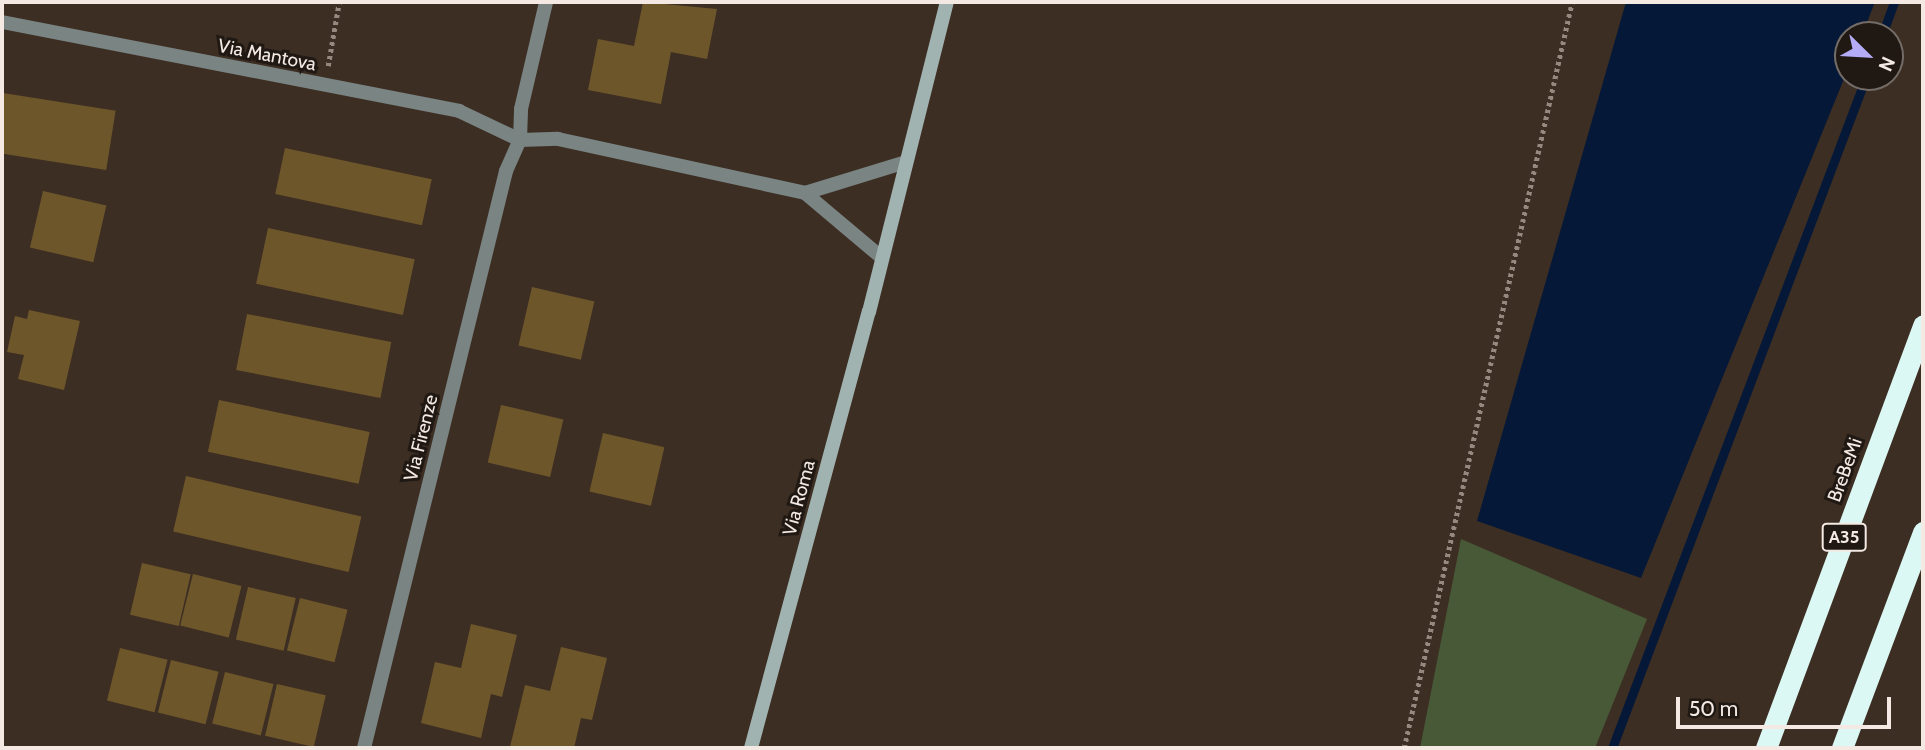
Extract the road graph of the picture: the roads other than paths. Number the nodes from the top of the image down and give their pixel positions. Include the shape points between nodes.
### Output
1 (546, 2) edge
2 (947, 2) edge
3 (2, 22) edge
4 (520, 140) junction
5 (906, 162) junction
6 (805, 193) junction
7 (881, 257) junction
8 (1923, 325) edge
9 (1923, 531) edge
10 (364, 748) edge
11 (751, 748) edge
12 (1766, 748) edge
13 (1842, 748) edge

1 - 4 street via 521,109
2 - 5 street, Via Roma
3 - 4 street, Via Mantova via 459,111
4 - 6 street via 558,139
4 - 10 street, Via Firenze via 506,172
5 - 6 street
5 - 7 street, Via Roma
6 - 7 street
7 - 11 street, Via Roma
8 - 12 highway, BreBeMi / A35
9 - 13 highway

